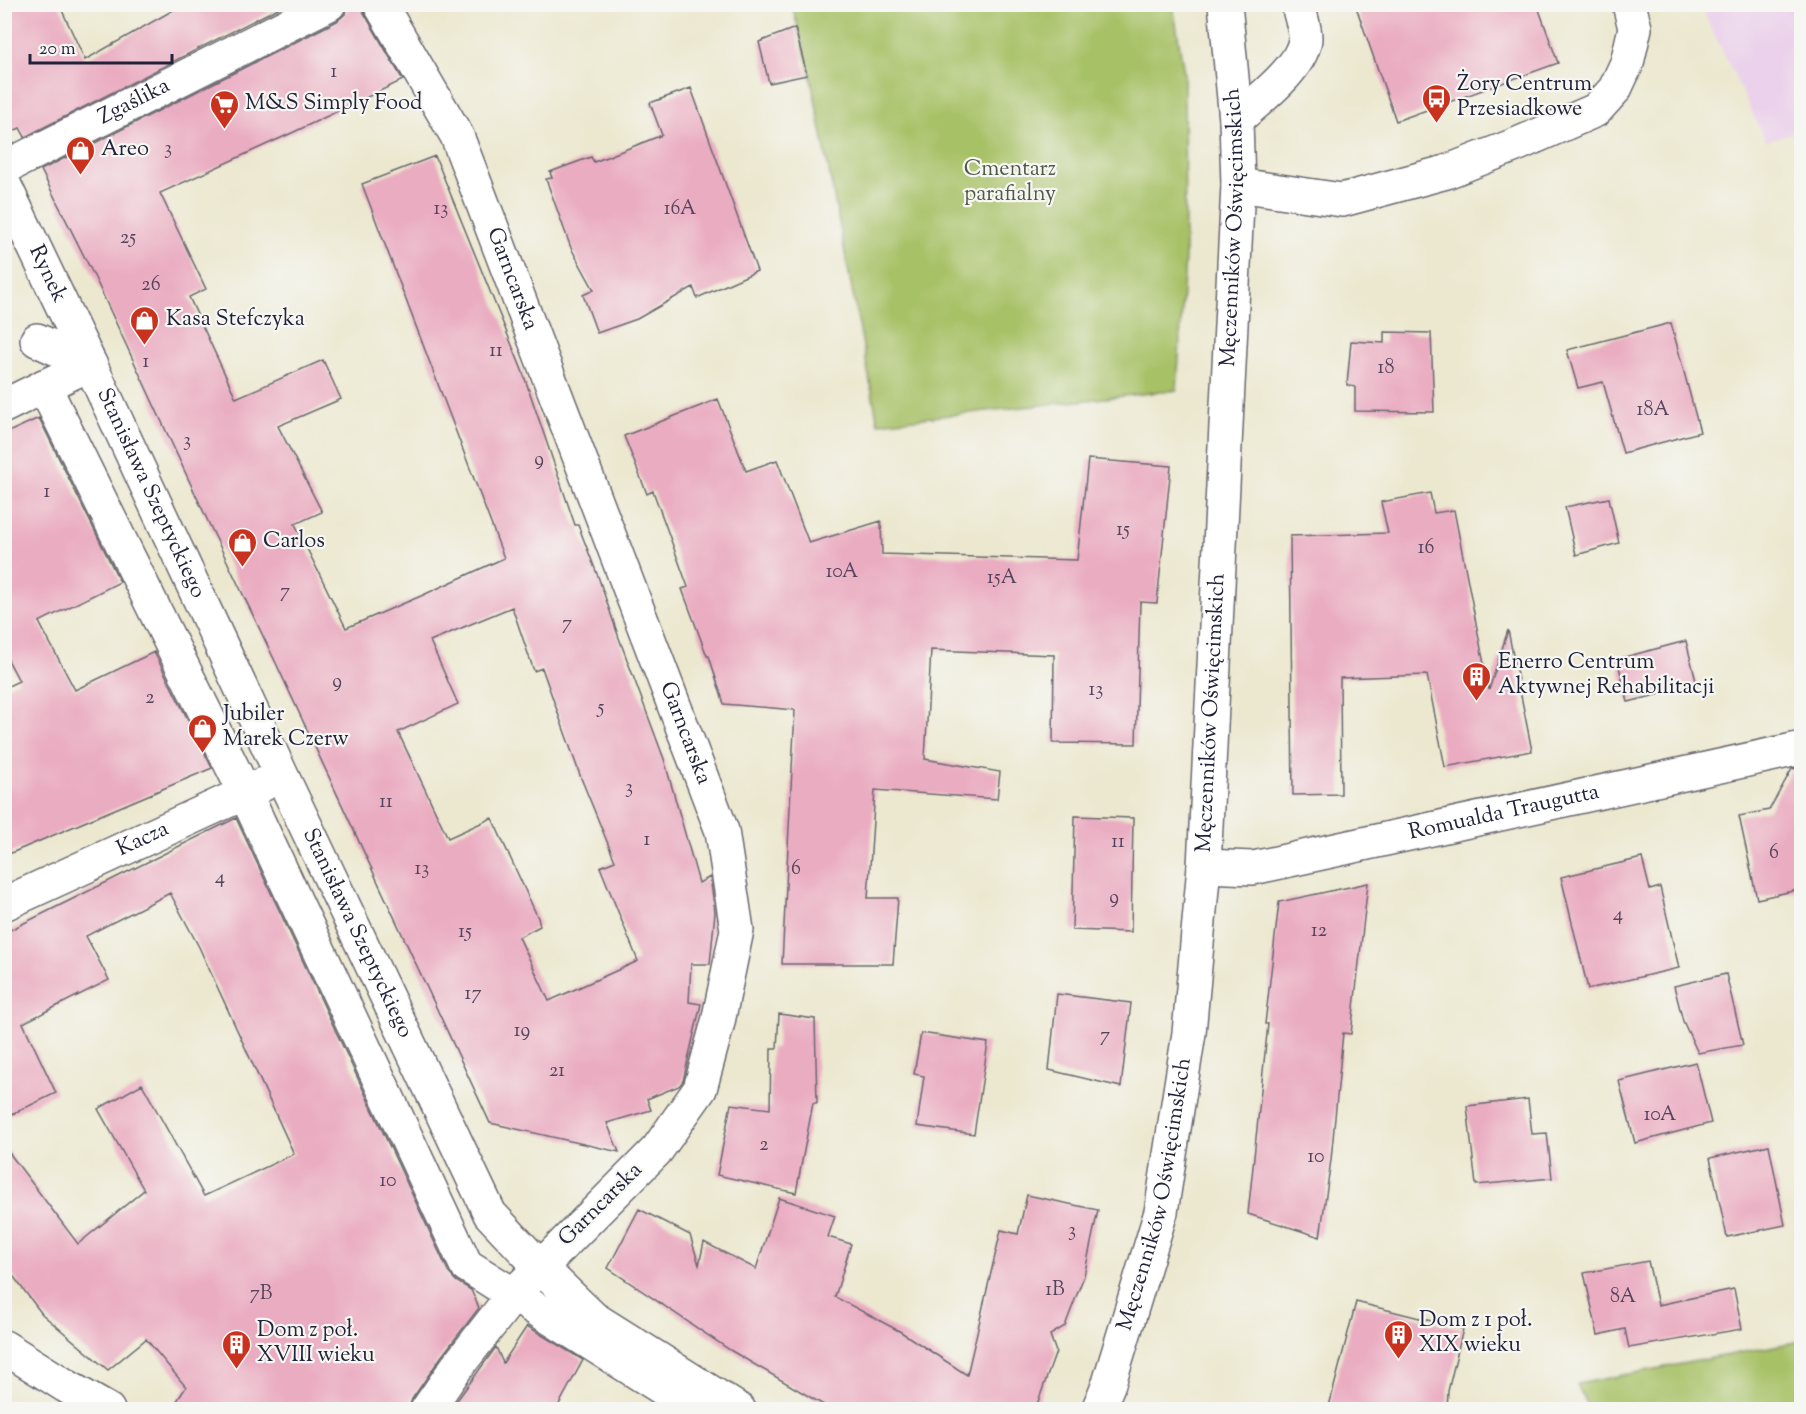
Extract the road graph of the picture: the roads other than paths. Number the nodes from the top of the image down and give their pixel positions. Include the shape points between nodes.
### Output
1 (329, 4) edge
2 (380, 4) edge
3 (1225, 4) edge
4 (1298, 4) edge
5 (1629, 4) edge
6 (1236, 120) junction
7 (4, 168) edge
8 (4, 183) edge
9 (1238, 185) junction
10 (37, 340) dead end
11 (90, 364) junction
12 (44, 387) junction
13 (4, 406) edge
14 (1802, 748) edge
15 (282, 776) junction
16 (245, 793) junction
17 (1204, 866) junction
18 (4, 904) edge
19 (540, 1267) junction
20 (513, 1295) junction
21 (4, 1347) edge
22 (108, 1410) edge
23 (427, 1410) edge
24 (696, 1410) edge
25 (739, 1410) edge
26 (1098, 1410) edge

1 - 7 street, Zgaślika
2 - 19 street, Garncarska via 462,148 722,831 737,930 700,1089 657,1150
3 - 6 street, Męczenników Oświęcimskich
4 - 6 street via 1305,38 1299,57 1280,82
5 - 9 street via 1635,28 1627,63 1616,89 1596,110 1446,172 1342,200
6 - 9 street, Męczenników Oświęcimskich
8 - 11 street, Rynek
9 - 17 street, Męczenników Oświęcimskich
10 - 11 street
11 - 12 street
11 - 15 street, Stanisława Szeptyckiego
12 - 13 street
12 - 16 street
14 - 17 street, Romualda Traugutta via 1253,868
15 - 16 street, Kacza
15 - 19 street, Stanisława Szeptyckiego via 490,1214
16 - 18 street, Kacza
16 - 20 street via 466,1264
17 - 26 street, Męczenników Oświęcimskich via 1189,1033 1161,1212
19 - 20 street, Garncarska
19 - 25 street, Stanisława Szeptyckiego via 593,1318
20 - 23 street, Garncarska
20 - 24 street
21 - 22 street

